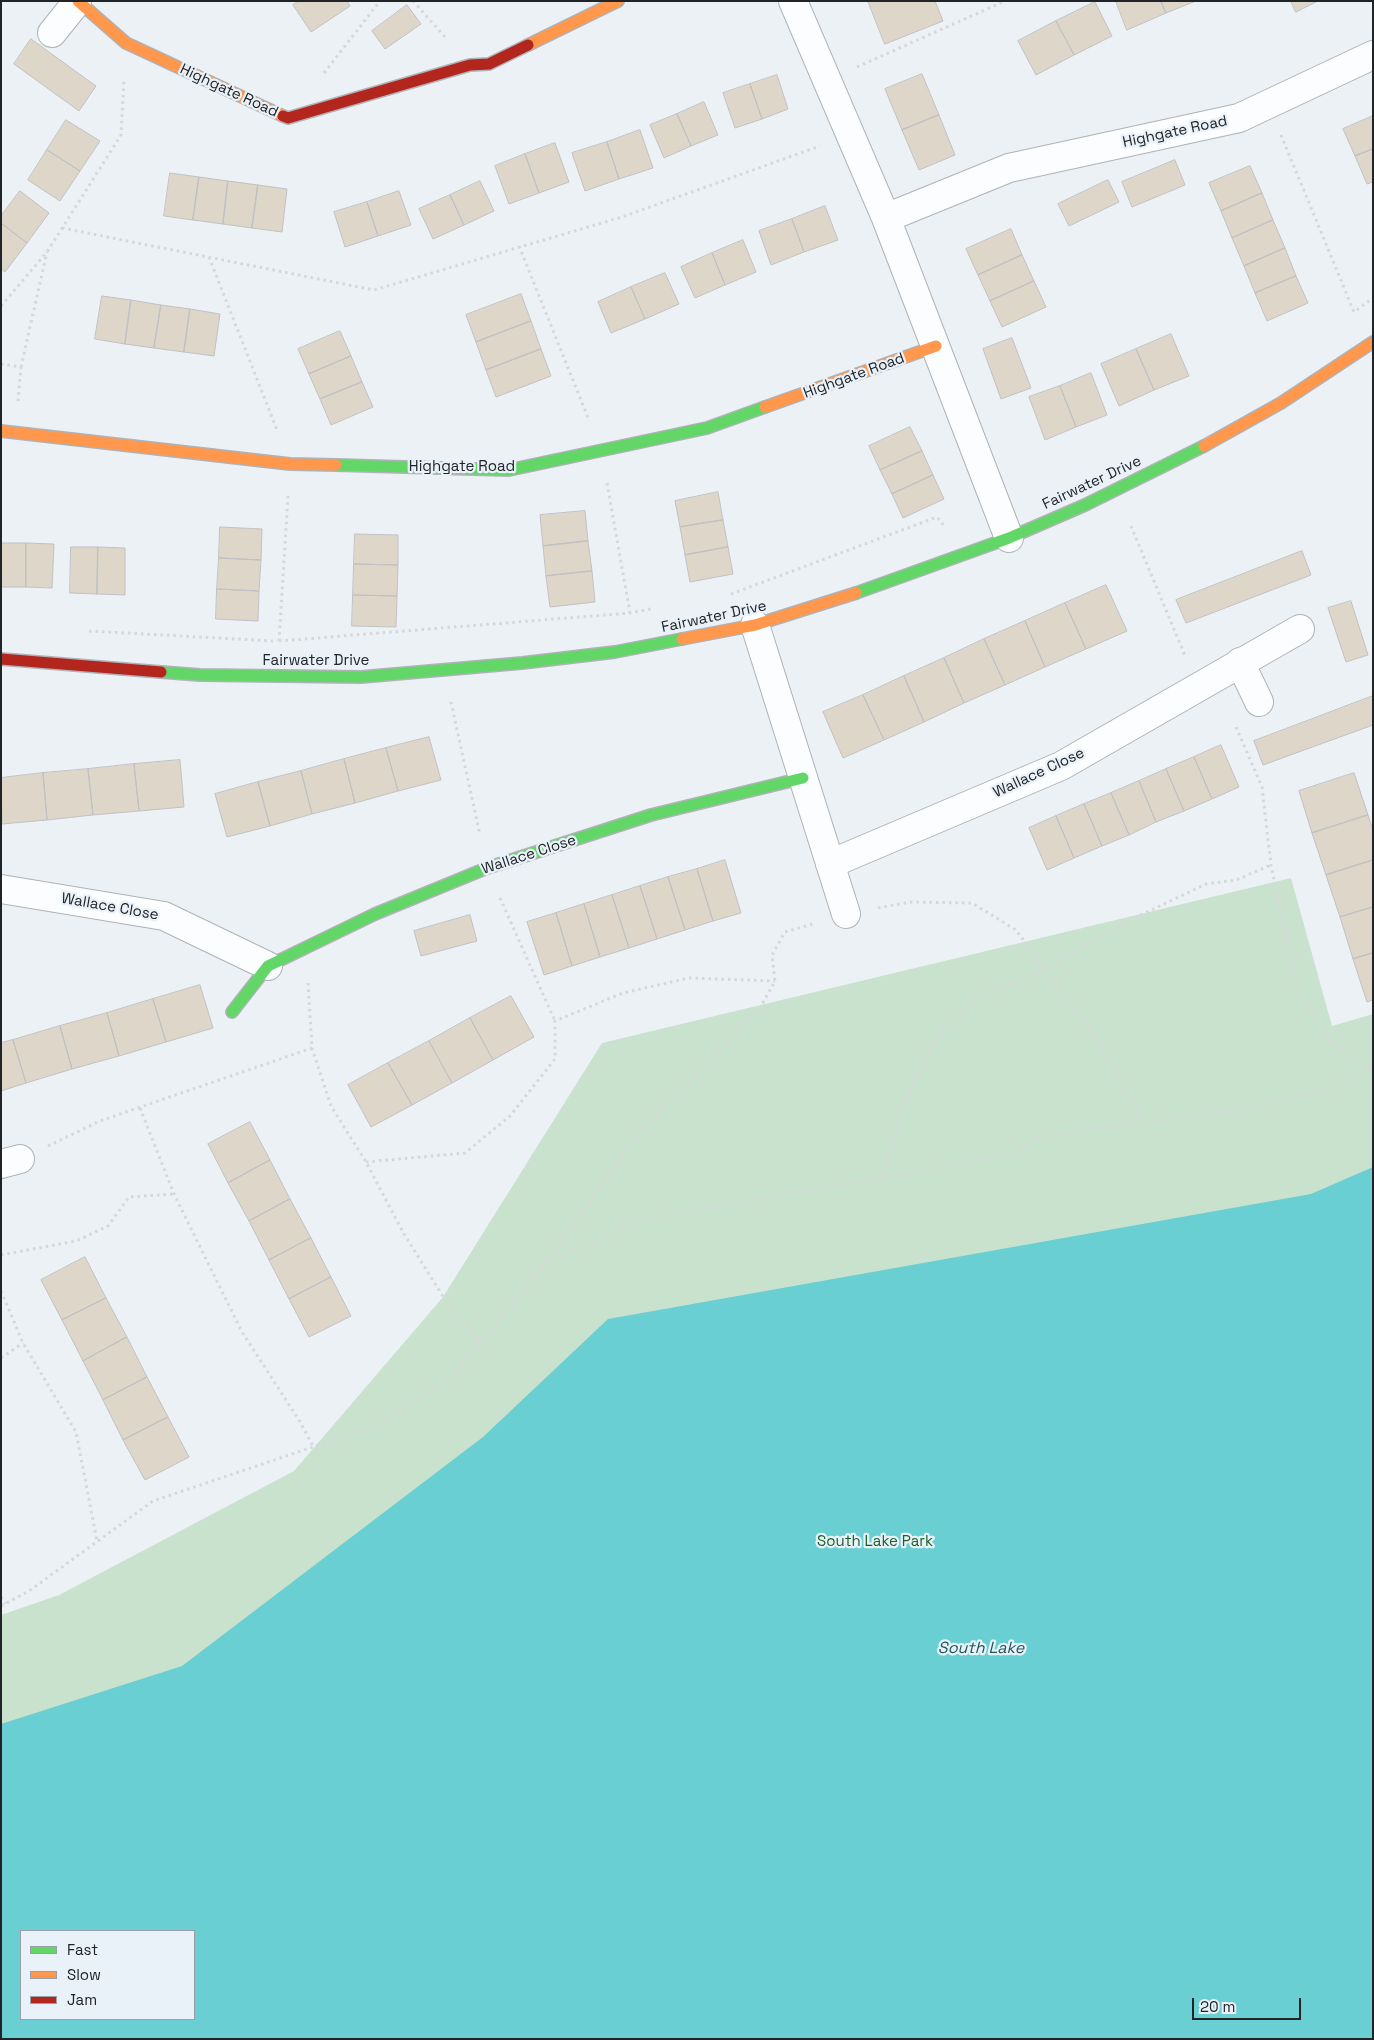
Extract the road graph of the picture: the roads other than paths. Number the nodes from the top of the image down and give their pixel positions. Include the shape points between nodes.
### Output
1 (618, 1) edge
2 (793, 1) edge
3 (77, 2) edge
4 (52, 33) dead end
5 (1373, 55) edge
6 (886, 218) junction
7 (1373, 342) edge
8 (936, 346) junction
9 (1, 431) edge
10 (1009, 538) junction
11 (755, 625) junction
12 (1300, 629) dead end
13 (1, 658) edge
14 (1240, 662) junction
15 (1259, 702) dead end
16 (803, 778) junction
17 (830, 864) junction
18 (1, 889) edge
19 (846, 914) road end
20 (268, 966) junction
21 (232, 1012) dead end

1 - 3 street, Highgate Road via 489,64 470,65 288,118 126,43
2 - 6 street
3 - 4 street, Highgate Road
5 - 6 street, Highgate Road via 1239,118 1009,168
6 - 8 street
7 - 10 street, Fairwater Drive via 1281,403 1214,441 1085,505
8 - 9 street, Highgate Road via 707,428 509,470 290,464
8 - 10 street
10 - 11 street, Fairwater Drive via 869,589
11 - 13 street, Fairwater Drive via 615,652 361,677 200,675
11 - 16 street
12 - 14 street, Wallace Close
14 - 15 street
14 - 17 street, Wallace Close via 1061,766
16 - 17 street
16 - 20 street, Wallace Close via 651,815 487,868 375,914
17 - 19 street
18 - 20 street, Wallace Close via 164,916
20 - 21 street, Wallace Close

